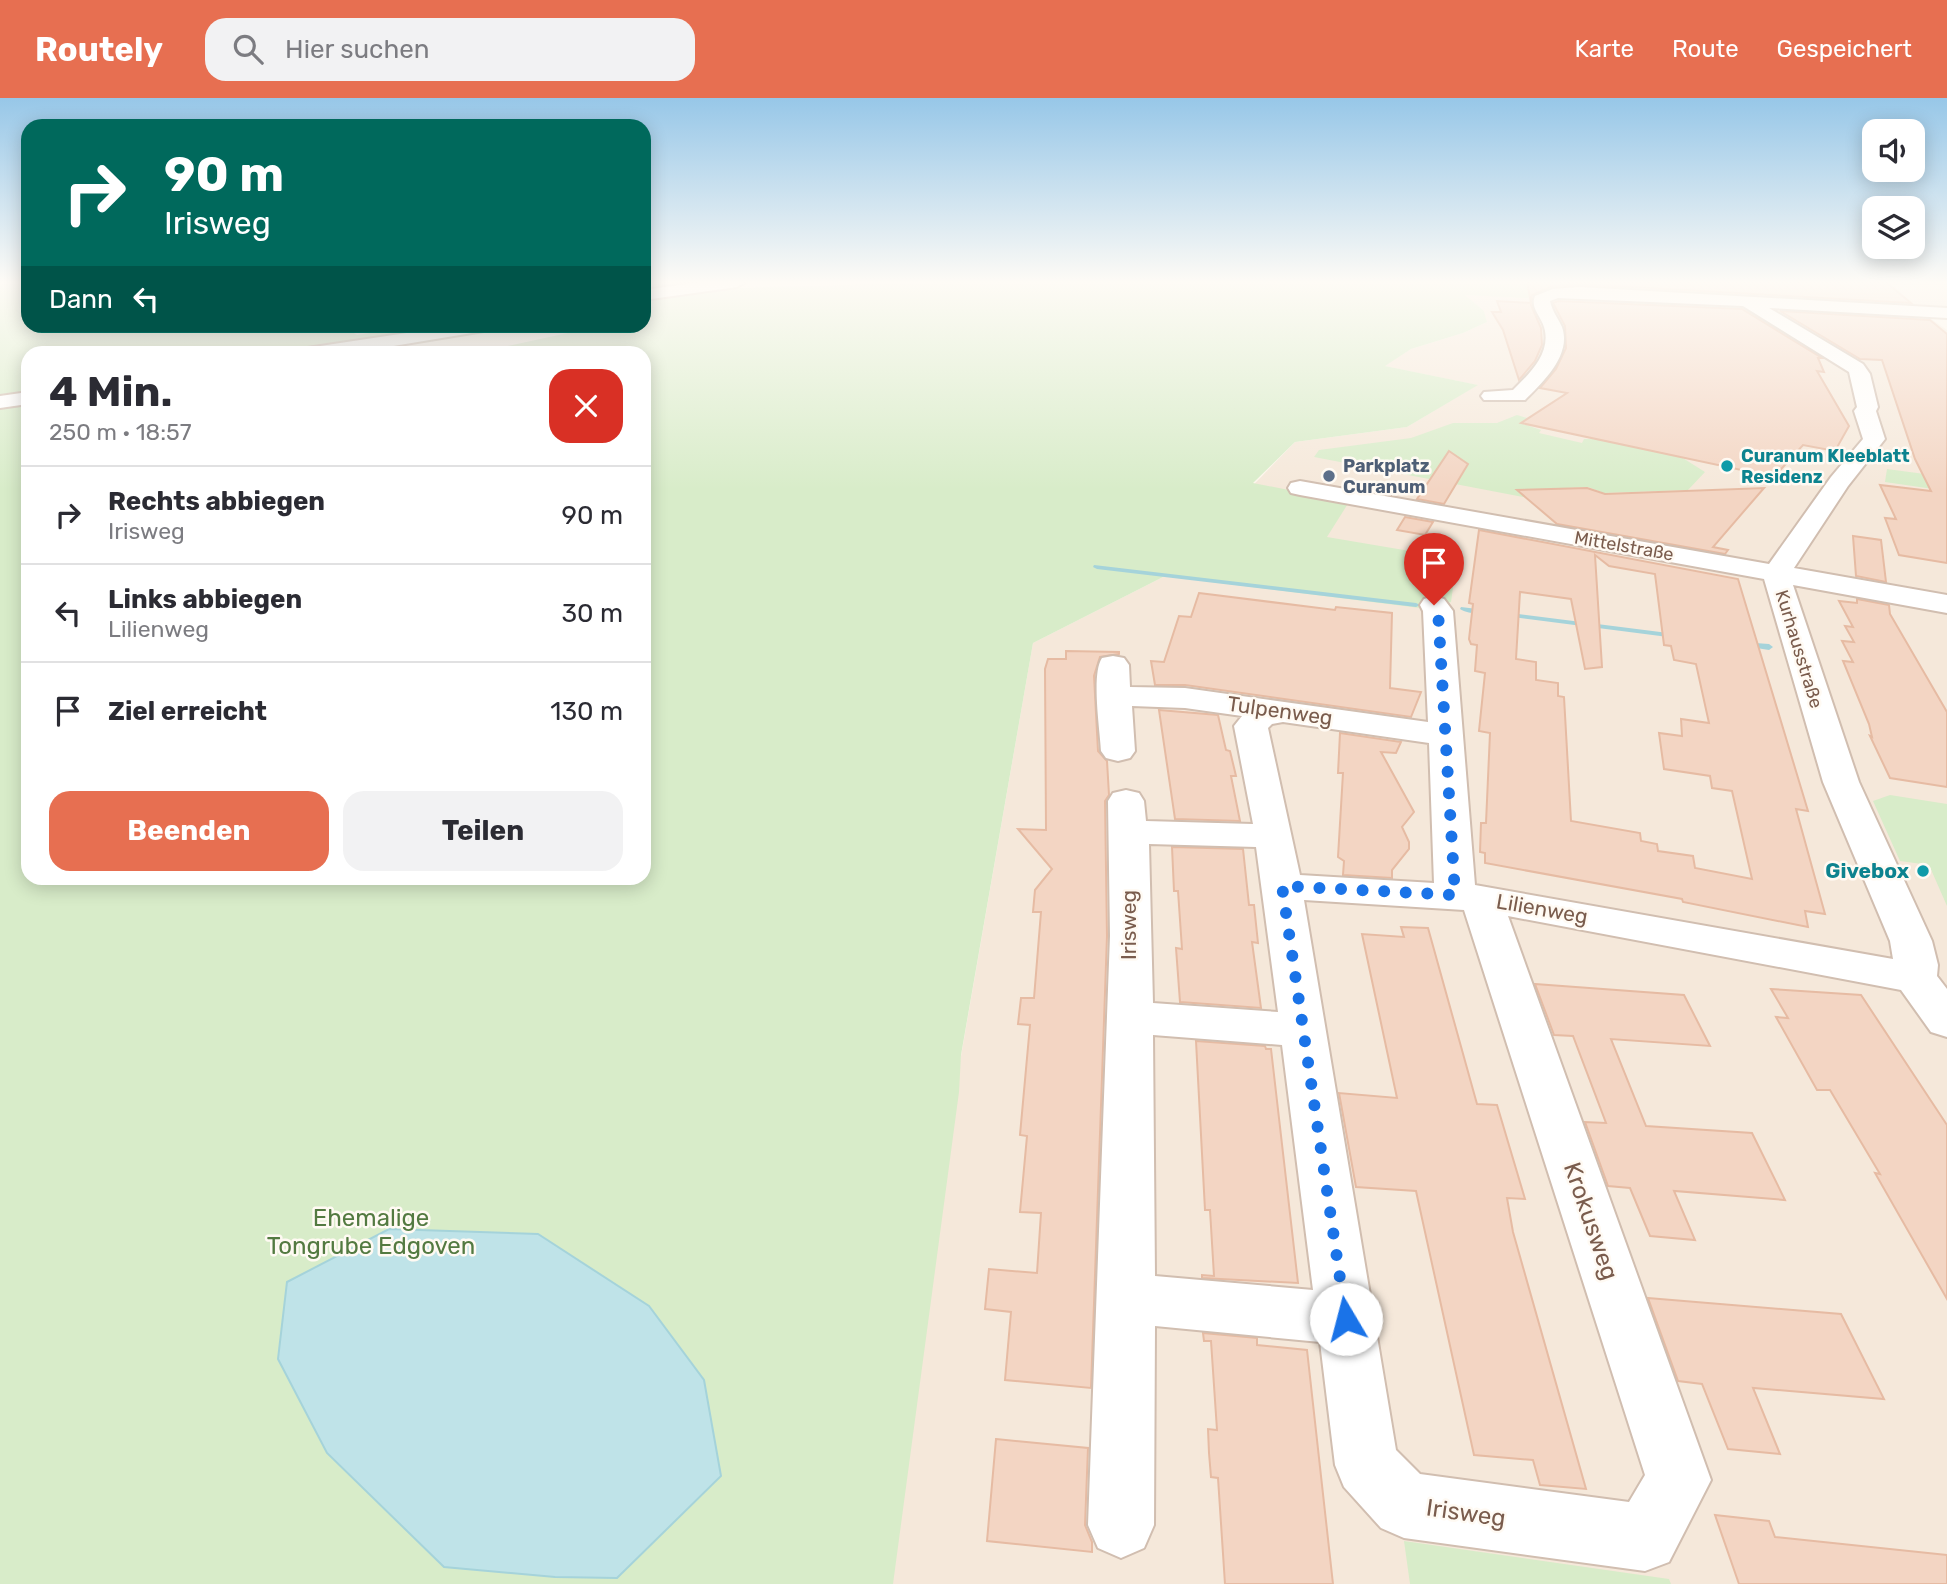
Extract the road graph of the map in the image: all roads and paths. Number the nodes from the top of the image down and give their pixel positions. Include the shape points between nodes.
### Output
1 (1552, 351) edge
2 (1829, 351) edge
3 (1491, 396) dead end
4 (21, 399) edge
5 (0, 402) edge
6 (1300, 488) dead end
7 (1776, 574) junction
8 (1947, 604) edge
9 (1436, 608) dead end
10 (1282, 712) junction
11 (1446, 735) junction
12 (1118, 751) dead end
13 (1273, 836) junction
14 (1282, 886) junction
15 (1468, 897) junction
16 (1916, 978) junction
17 (1130, 1017) junction
18 (1947, 1021) edge
19 (1303, 1030) junction
20 (1127, 1298) junction
21 (1346, 1319) junction
22 (1121, 1525) dead end
23 (1645, 1538) joint

1 - 3 street via 1551,359 1518,396
2 - 7 street, Kurhausstraße via 1860,374 1874,439
4 - 5 street
6 - 7 street, Mittelstraße
7 - 8 street, Mittelstraße
7 - 16 street, Kurhausstraße via 1841,782 1911,941
9 - 11 street
10 - 11 street, Tulpenweg
10 - 12 street, Tulpenweg via 1185,698 1113,680
10 - 13 street, Irisweg via 1261,716 1251,726
11 - 15 street
13 - 14 street, Irisweg
13 - 17 street, Irisweg via 1127,816
14 - 15 street
14 - 19 street, Irisweg
15 - 16 street, Lilienweg
15 - 23 street, Krokusweg via 1679,1480
16 - 18 street, Kurhausstraße
17 - 19 street
17 - 20 street, Irisweg
19 - 21 street, Irisweg
20 - 21 street
20 - 22 street, Irisweg
21 - 23 street, Irisweg via 1367,1465 1404,1505

